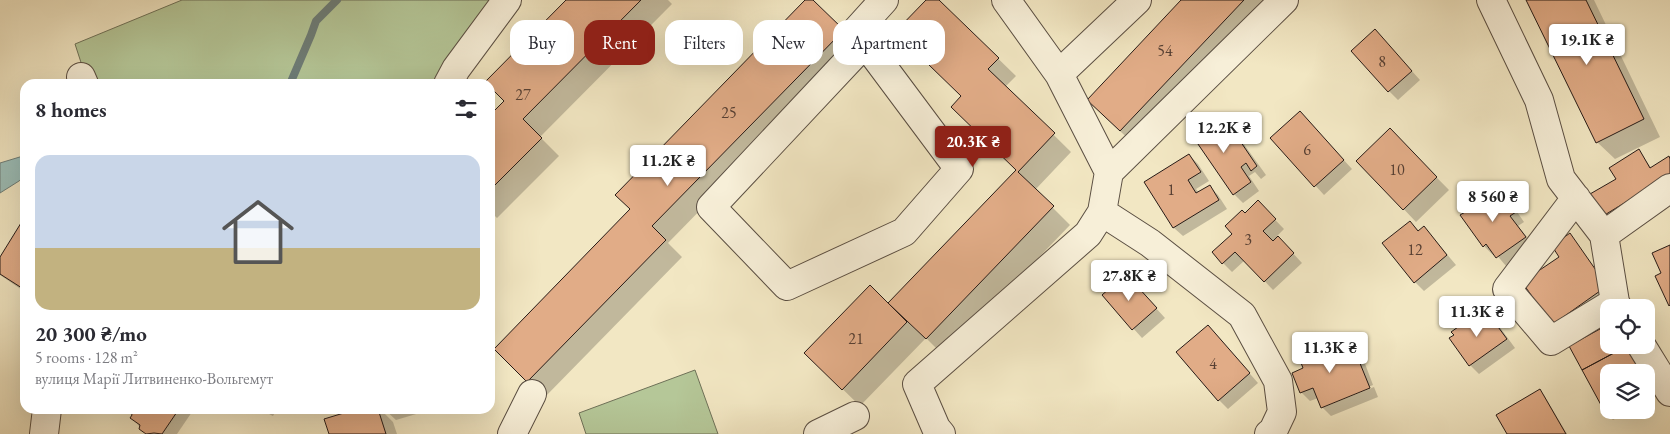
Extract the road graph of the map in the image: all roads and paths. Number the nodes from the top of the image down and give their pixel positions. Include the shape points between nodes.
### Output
1 (507, 0) edge
2 (884, 0) edge
3 (1006, 0) edge
4 (1137, 0) edge
5 (1284, 0) edge
6 (1491, 0) edge
7 (866, 20) edge
8 (866, 43) joint
9 (1059, 74) junction
10 (451, 79) edge
11 (1109, 172) junction
12 (1670, 188) edge
13 (1576, 198) junction
14 (1102, 212) junction
15 (1604, 236) junction
16 (1616, 299) edge
17 (1600, 314) edge
18 (1647, 354) edge
19 (1667, 387) edge
20 (532, 394) dead end
21 (46, 414) edge
22 (855, 416) dead end
23 (44, 434) edge
24 (512, 434) edge
25 (818, 434) edge
26 (941, 434) edge
27 (1269, 434) edge

1 - 10 street
2 - 7 street
3 - 9 street
4 - 9 street
5 - 11 street
6 - 13 street via 1539,100 1561,179
8 - 8 street via 711,207 787,286 904,232 959,169
9 - 11 street
11 - 14 street
12 - 15 street
13 - 15 street
13 - 17 street via 1506,289 1550,341
14 - 26 street via 1088,234 917,384
14 - 27 street via 1150,243 1242,315 1278,381 1282,412
15 - 16 street
18 - 19 street
20 - 24 street
21 - 23 street
22 - 25 street

